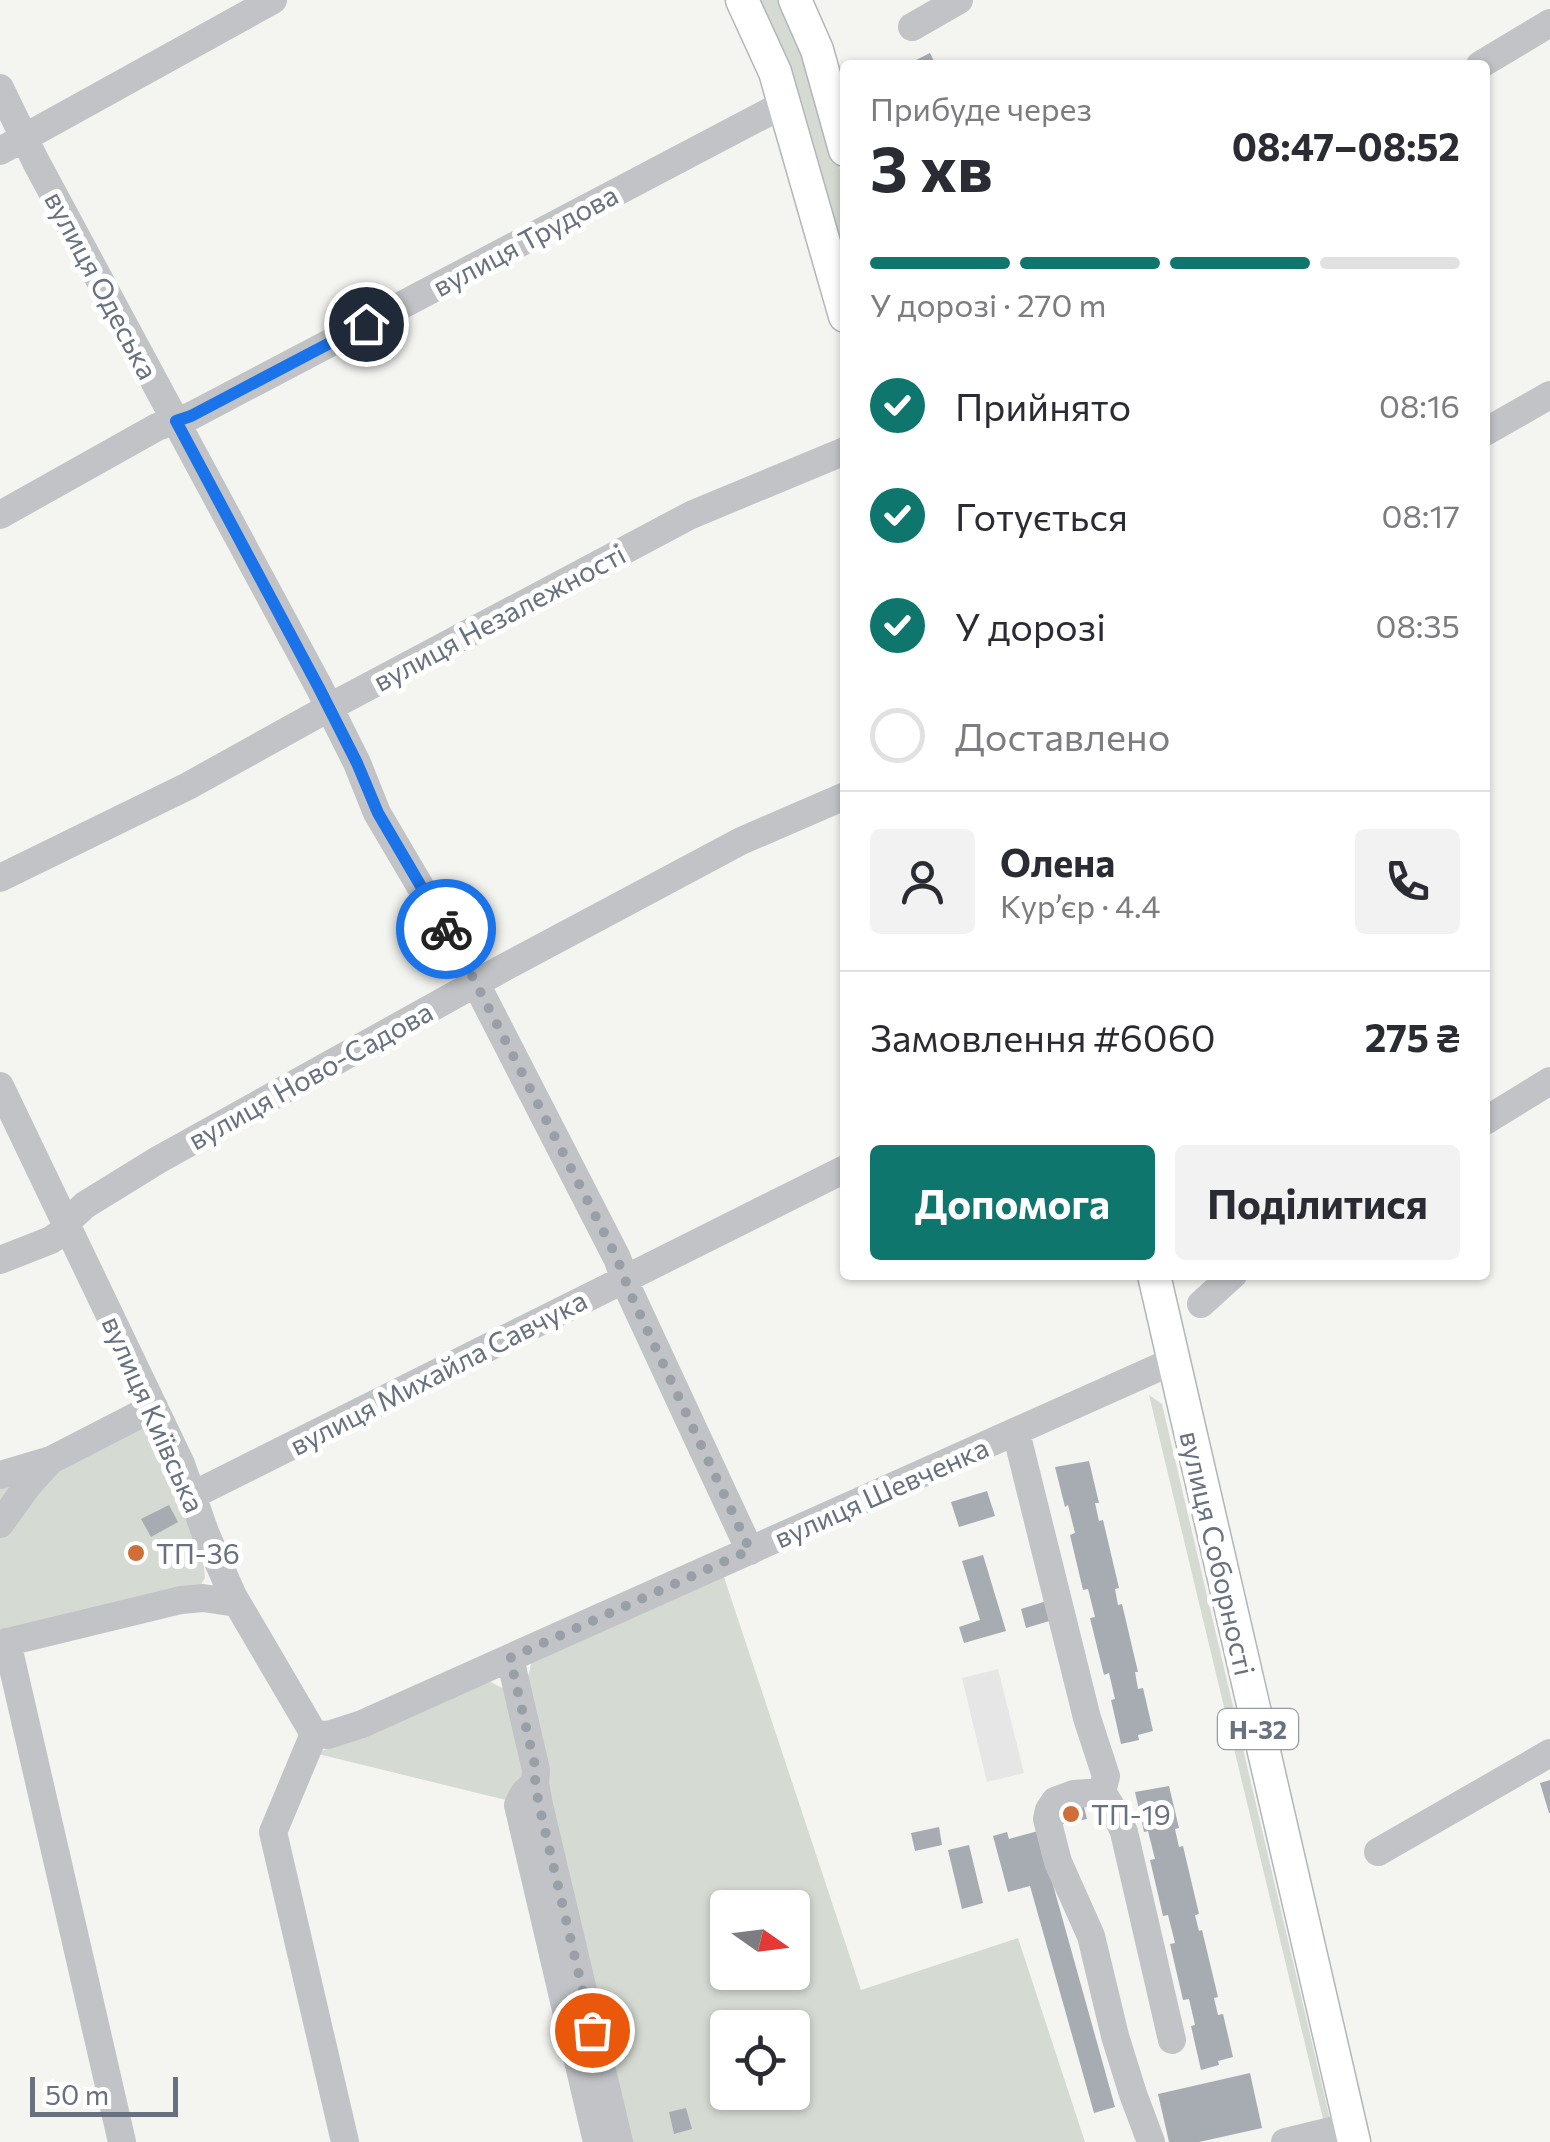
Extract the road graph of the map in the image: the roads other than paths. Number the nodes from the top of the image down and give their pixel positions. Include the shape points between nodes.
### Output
1 (274, 0) edge
2 (742, 0) edge
3 (795, 0) edge
4 (959, 0) edge
5 (1544, 0) edge
6 (1550, 11) edge
7 (1550, 23) edge
8 (912, 27) dead end
9 (1488, 60) edge
10 (0, 88) edge
11 (784, 104) junction
12 (840, 132) edge
13 (12, 144) edge
14 (840, 299) edge
15 (1550, 394) edge
16 (176, 421) junction
17 (1490, 429) edge
18 (840, 453) edge
19 (0, 515) edge
20 (330, 708) junction
21 (840, 798) edge
22 (0, 878) edge
23 (475, 983) junction
24 (0, 1086) edge
25 (1548, 1087) edge
26 (1490, 1117) edge
27 (840, 1172) edge
28 (67, 1225) junction
29 (0, 1260) edge
30 (625, 1279) junction
31 (1153, 1280) edge
32 (1227, 1280) edge
33 (1200, 1304) dead end
34 (1173, 1361) junction
35 (154, 1408) junction
36 (1016, 1432) junction
37 (51, 1460) junction
38 (0, 1474) edge
39 (193, 1495) junction
40 (0, 1524) edge
41 (750, 1550) junction
42 (236, 1603) junction
43 (3, 1643) edge
44 (510, 1658) junction
45 (314, 1734) junction
46 (1550, 1753) edge
47 (535, 1782) junction
48 (1102, 1792) junction
49 (1378, 1852) dead end
50 (1172, 2040) dead end
51 (1352, 2134) edge
52 (122, 2142) edge
53 (345, 2142) edge
54 (597, 2142) edge
55 (619, 2142) edge
56 (1151, 2142) edge
57 (1285, 2142) edge

1 - 13 street
2 - 11 main road
3 - 12 main road
4 - 8 street
5 - 6 street
7 - 9 street
10 - 13 street, вулиця Одеська
11 - 14 main road
11 - 16 street, вулиця Трудова
13 - 16 street, вулиця Одеська
15 - 17 street
16 - 19 street, вулиця Трудова
16 - 20 street, вулиця Одеська
18 - 20 street, вулиця Незалежності via 690,515
20 - 22 street, вулиця Незалежності
20 - 23 street, вулиця Одеська via 378,813
21 - 23 street, вулиця Ново-Садова via 741,841
23 - 28 street, вулиця Ново-Садова via 158,1160
23 - 30 street, вулиця Одеська
24 - 28 street, вулиця Київська
25 - 26 street
27 - 30 street, вулиця Михайла Савчука
28 - 29 street, вулиця Ново-Садова via 51,1240
28 - 35 street, вулиця Київська
30 - 39 street, вулиця Михайла Савчука
30 - 41 street, вулиця Одеська
31 - 34 main road, вулиця Соборності / Н-32
32 - 33 street
34 - 36 street, вулиця Шевченка
34 - 51 main road, вулиця Соборності / Н-32
35 - 37 street
35 - 39 street, вулиця Київська
36 - 41 street, вулиця Шевченка
36 - 48 street via 1106,1776
37 - 38 street
37 - 40 street
39 - 42 street, вулиця Київська
41 - 44 street, вулиця Шевченка
42 - 43 street via 181,1600
42 - 45 street, вулиця Київська
43 - 52 street
44 - 45 street, вулиця Шевченка via 342,1732
44 - 47 street
45 - 53 street via 273,1832
46 - 49 street
47 - 54 street via 518,1805
47 - 55 street
48 - 50 street via 1124,1832
48 - 56 street via 1056,1801 1047,1819 1091,1936
51 - 57 street

